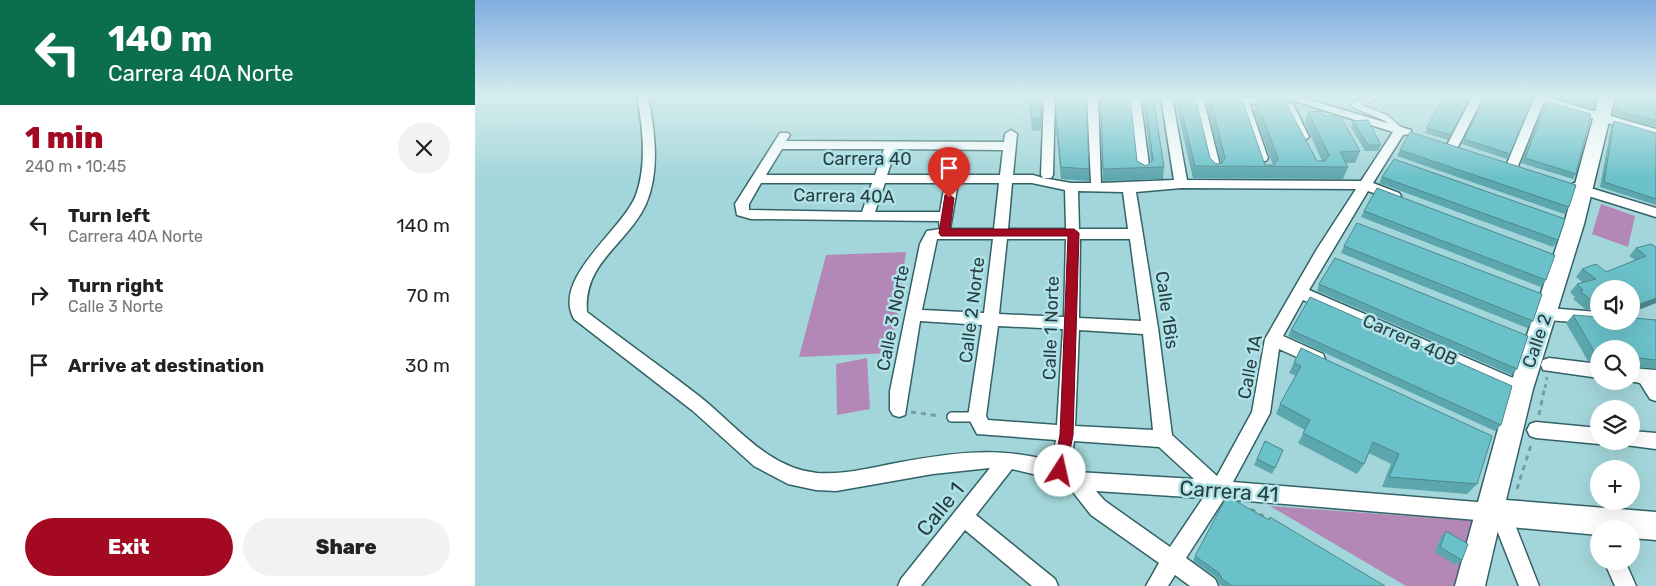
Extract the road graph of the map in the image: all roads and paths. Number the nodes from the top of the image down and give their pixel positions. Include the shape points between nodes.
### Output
1 (647, 124) edge
2 (1049, 124) edge
3 (1094, 124) edge
4 (1138, 124) edge
5 (1171, 124) edge
6 (1204, 124) edge
7 (1250, 124) edge
8 (1298, 124) edge
9 (1341, 124) edge
10 (1377, 124) edge
11 (1393, 124) edge
12 (1464, 124) edge
13 (1527, 124) edge
14 (1597, 124) edge
15 (1639, 124) edge
16 (1345, 128) edge
17 (1400, 130) junction
18 (1656, 133) edge
19 (1417, 136) edge
20 (891, 146) junction
21 (1452, 147) edge
22 (1309, 150) edge
23 (1512, 166) edge
24 (1215, 170) edge
25 (1144, 172) edge
26 (1267, 172) edge
27 (1047, 175) dead end
28 (756, 179) junction
29 (880, 179) junction
30 (952, 179) junction
31 (1007, 179) junction
32 (1096, 181) dead end
33 (1181, 184) junction
34 (1365, 186) junction
35 (1071, 187) junction
36 (1573, 187) junction
37 (1129, 188) junction
38 (1410, 202) edge
39 (1656, 213) edge
40 (867, 216) junction
41 (945, 217) junction
42 (1343, 218) junction
43 (1361, 225) edge
44 (1001, 233) junction
45 (1074, 233) junction
46 (938, 234) junction
47 (1136, 234) junction
48 (1322, 253) junction
49 (1339, 260) edge
50 (1299, 292) junction
51 (1544, 302) junction
52 (914, 315) junction
53 (1590, 315) edge
54 (991, 319) junction
55 (1072, 324) junction
56 (1151, 328) junction
57 (1273, 339) junction
58 (1549, 365) joint
59 (1335, 368) edge
60 (1590, 370) edge
61 (1644, 376) edge
62 (1521, 389) junction
63 (1656, 394) edge
64 (899, 410) joint
65 (952, 417) joint
66 (980, 423) junction
67 (1536, 430) junction
68 (1067, 435) junction
69 (1590, 435) edge
70 (1163, 439) junction
71 (1640, 440) edge
72 (1656, 441) edge
73 (1008, 460) junction
74 (1068, 476) junction
75 (1219, 490) junction
76 (1502, 506) junction
77 (1249, 508) edge
78 (965, 518) junction
79 (1274, 523) edge
80 (1590, 525) edge
81 (1640, 526) edge
82 (1656, 526) edge
83 (1171, 561) junction
84 (1618, 570) edge
85 (909, 586) edge
86 (1048, 586) edge
87 (1156, 586) edge
88 (1208, 586) edge
89 (1470, 586) edge
90 (1529, 586) edge
91 (1626, 586) edge

1 - 73 street, Carrera 41 via 645,184 639,205 582,280 576,299 579,316 701,408 763,464 785,475 827,483 950,462
2 - 27 street
3 - 32 street
4 - 25 street
5 - 33 street
6 - 24 street
7 - 26 street
8 - 22 street
9 - 16 street
10 - 17 street
11 - 17 lane
12 - 21 street
13 - 23 street
14 - 36 street, Calle 2
15 - 18 street
17 - 19 street
17 - 34 street, Calle 1A via 1387,159
20 - 28 street via 781,140
20 - 29 street
20 - 31 street, Calle 2 Norte via 1010,140
28 - 29 street, Carrera 40
28 - 40 street, Carrera 40A via 742,204 742,212 751,215
29 - 30 street, Carrera 40
29 - 40 street
30 - 31 street, Carrera 40
30 - 41 street, Calle 3 Norte
31 - 35 street, Carrera 40 via 1033,179
31 - 44 street, Calle 2 Norte
33 - 34 street
33 - 37 street
34 - 38 street
34 - 42 street, Calle 1A
35 - 37 street
35 - 45 street, Calle 1 Norte
36 - 39 street
36 - 51 street, Calle 2 via 1570,222 1555,255
37 - 47 street, Calle 1Bis
40 - 41 street, Carrera 40A
41 - 46 street, Calle 3 Norte
42 - 43 street
42 - 48 street, Calle 1A
44 - 45 street
44 - 46 street
44 - 54 street, Calle 2 Norte
45 - 47 street
45 - 55 street, Calle 1 Norte
46 - 52 street, Calle 3 Norte via 927,244
47 - 56 street, Calle 1Bis
48 - 49 street
48 - 50 street, Calle 1A
50 - 57 street, Calle 1A
50 - 62 street, Carrera 40B
51 - 53 street
51 - 62 street, Calle 2 via 1527,337
52 - 54 street
52 - 64 street, Calle 3 Norte via 899,391
54 - 55 street
54 - 66 street, Calle 2 Norte
55 - 56 street
55 - 68 street, Calle 1 Norte
56 - 70 street, Calle 1Bis
57 - 59 street
57 - 75 street, Calle 1A via 1261,413
58 - 60 street
58 - 67 path
61 - 63 street
62 - 76 street, Calle 2 via 1497,443
64 - 65 path
65 - 66 lane
66 - 68 street
67 - 69 street
67 - 76 path
68 - 70 street
68 - 74 street, Calle 1 Norte
70 - 75 street
71 - 72 street
73 - 74 street, Carrera 41 via 1035,463
73 - 78 street, Calle 1
74 - 75 street, Carrera 41
74 - 83 street via 1098,508
75 - 76 street, Carrera 41
75 - 83 street, Calle 1A
76 - 80 street, Carrera 41
76 - 89 street, Calle 2
76 - 90 street
77 - 79 path
78 - 85 street, Calle 1
78 - 86 street
81 - 82 street, Carrera 41
83 - 87 street, Calle 1A
83 - 88 street
84 - 91 street

